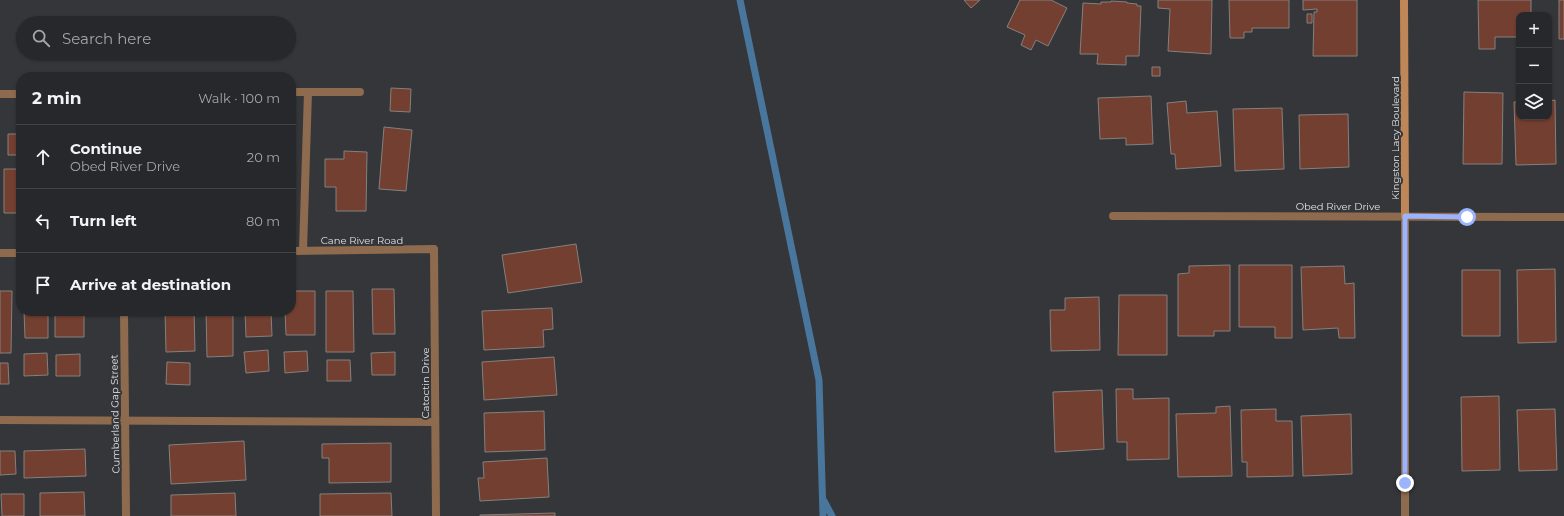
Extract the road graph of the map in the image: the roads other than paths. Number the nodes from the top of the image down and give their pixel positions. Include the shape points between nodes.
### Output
1 (1404, 0) edge
2 (296, 92) edge
3 (308, 92) junction
4 (360, 92) dead end
5 (0, 94) edge
6 (16, 94) edge
7 (1113, 216) dead end
8 (1405, 216) junction
9 (1564, 217) edge
10 (434, 249) joint
11 (296, 250) edge
12 (303, 250) junction
13 (0, 253) edge
14 (16, 253) edge
15 (124, 316) edge
16 (0, 420) edge
17 (125, 420) junction
18 (435, 422) junction
19 (126, 516) edge
20 (436, 516) edge
21 (1405, 516) edge

1 - 8 street, Kingston Lacy Boulevard
2 - 3 street
3 - 4 street
3 - 12 street
5 - 6 street
7 - 8 street, Obed River Drive
8 - 9 street, Obed River Drive
8 - 21 street, Kingston Lacy Boulevard
10 - 12 street, Cane River Road
10 - 18 street, Catoctin Drive
11 - 12 street, Cane River Road
13 - 14 street
15 - 17 street, Cumberland Gap Street
16 - 17 street
17 - 18 street
17 - 19 street, Cumberland Gap Street
18 - 20 street, Catoctin Drive

